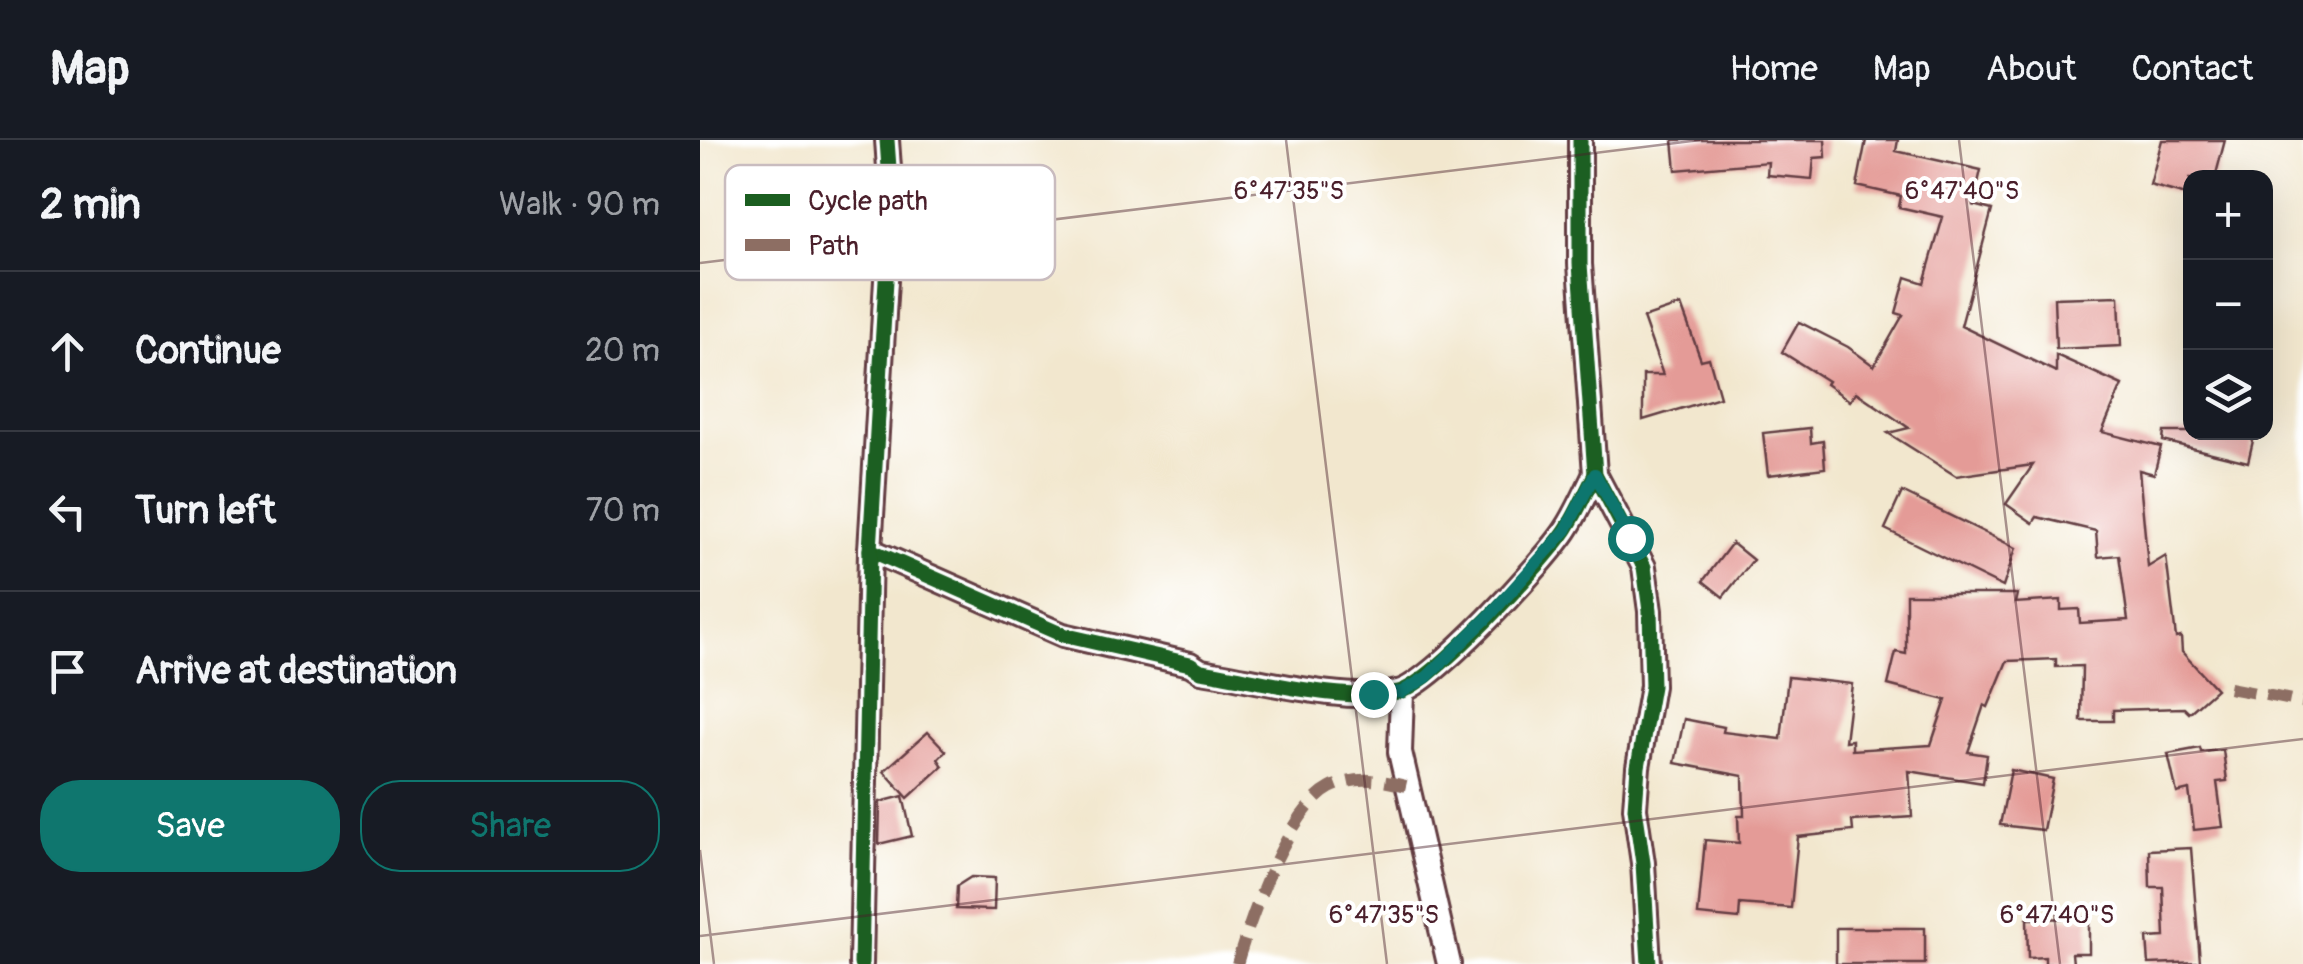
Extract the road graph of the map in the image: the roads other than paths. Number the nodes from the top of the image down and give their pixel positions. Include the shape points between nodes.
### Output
1 (887, 140) edge
2 (1580, 140) edge
3 (889, 165) edge
4 (886, 280) edge
5 (1595, 474) junction
6 (870, 550) junction
7 (1402, 692) junction
8 (861, 964) edge
9 (1448, 964) edge
10 (1650, 964) edge

1 - 3 street
2 - 5 street via 1580,264
4 - 6 street
5 - 7 street via 1566,530 1540,562 1427,677
5 - 10 street via 1644,567 1650,610 1652,686 1635,808
6 - 7 street via 1063,635 1216,673 1335,692
6 - 8 street
7 - 9 street via 1400,752

